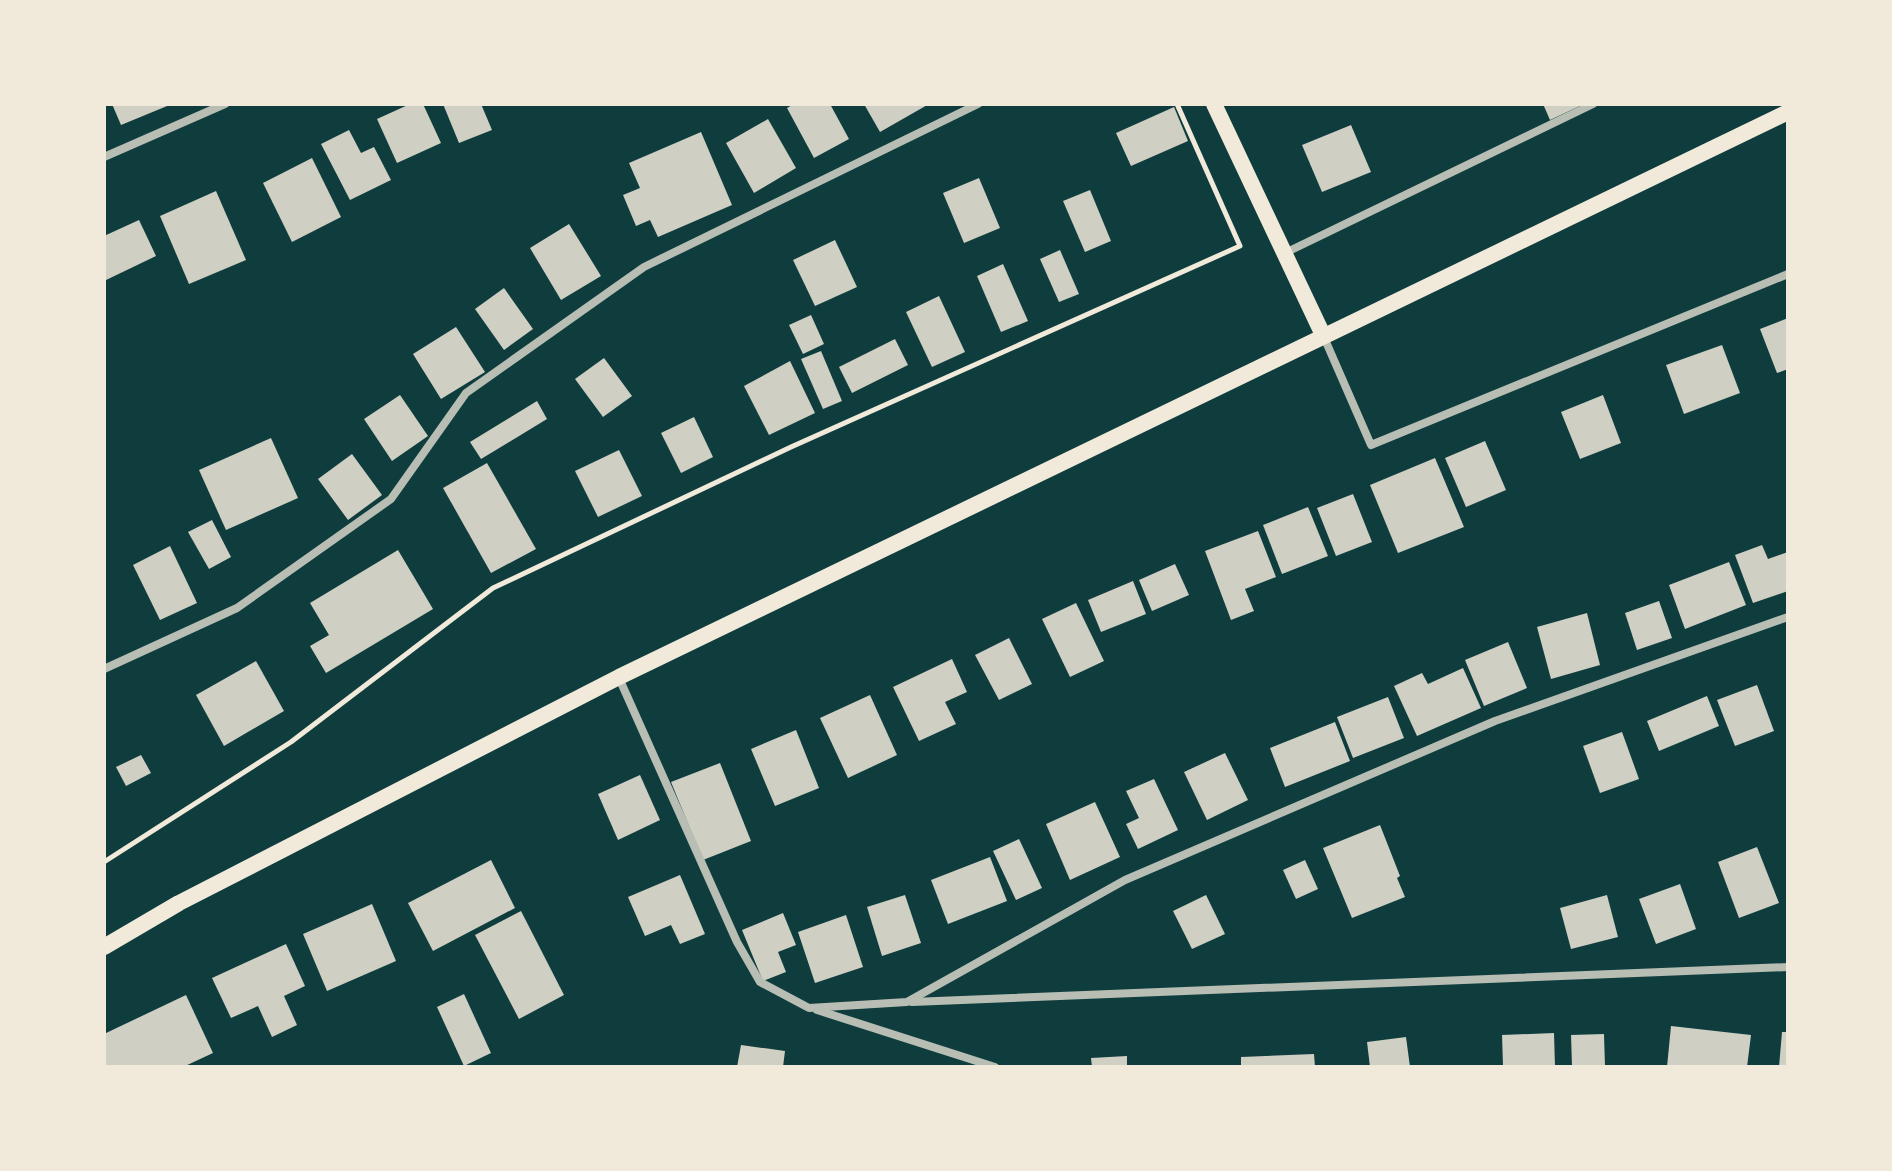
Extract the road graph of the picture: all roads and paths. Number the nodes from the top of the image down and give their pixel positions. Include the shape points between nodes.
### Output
1 (225, 104) edge
2 (978, 104) edge
3 (1177, 104) edge
4 (1214, 104) edge
5 (1593, 104) edge
6 (1788, 112) edge
7 (104, 157) edge
8 (1287, 252) junction
9 (1788, 274) edge
10 (1323, 335) junction
11 (1788, 617) edge
12 (104, 669) edge
13 (619, 677) junction
14 (104, 862) edge
15 (104, 947) edge
16 (1788, 967) edge
17 (907, 1002) junction
18 (809, 1008) junction
19 (995, 1067) edge

1 - 7 street
2 - 12 street via 644,267 466,393 391,499 237,608
3 - 14 path via 1240,246 791,447 493,588 291,742
4 - 8 main road
5 - 8 street
6 - 10 main road
8 - 10 main road
9 - 10 street via 1371,445
10 - 13 main road
11 - 17 street via 1495,721 1125,880
13 - 15 main road via 179,903
13 - 18 street via 737,942 760,982
16 - 17 street
17 - 18 street
18 - 19 street

